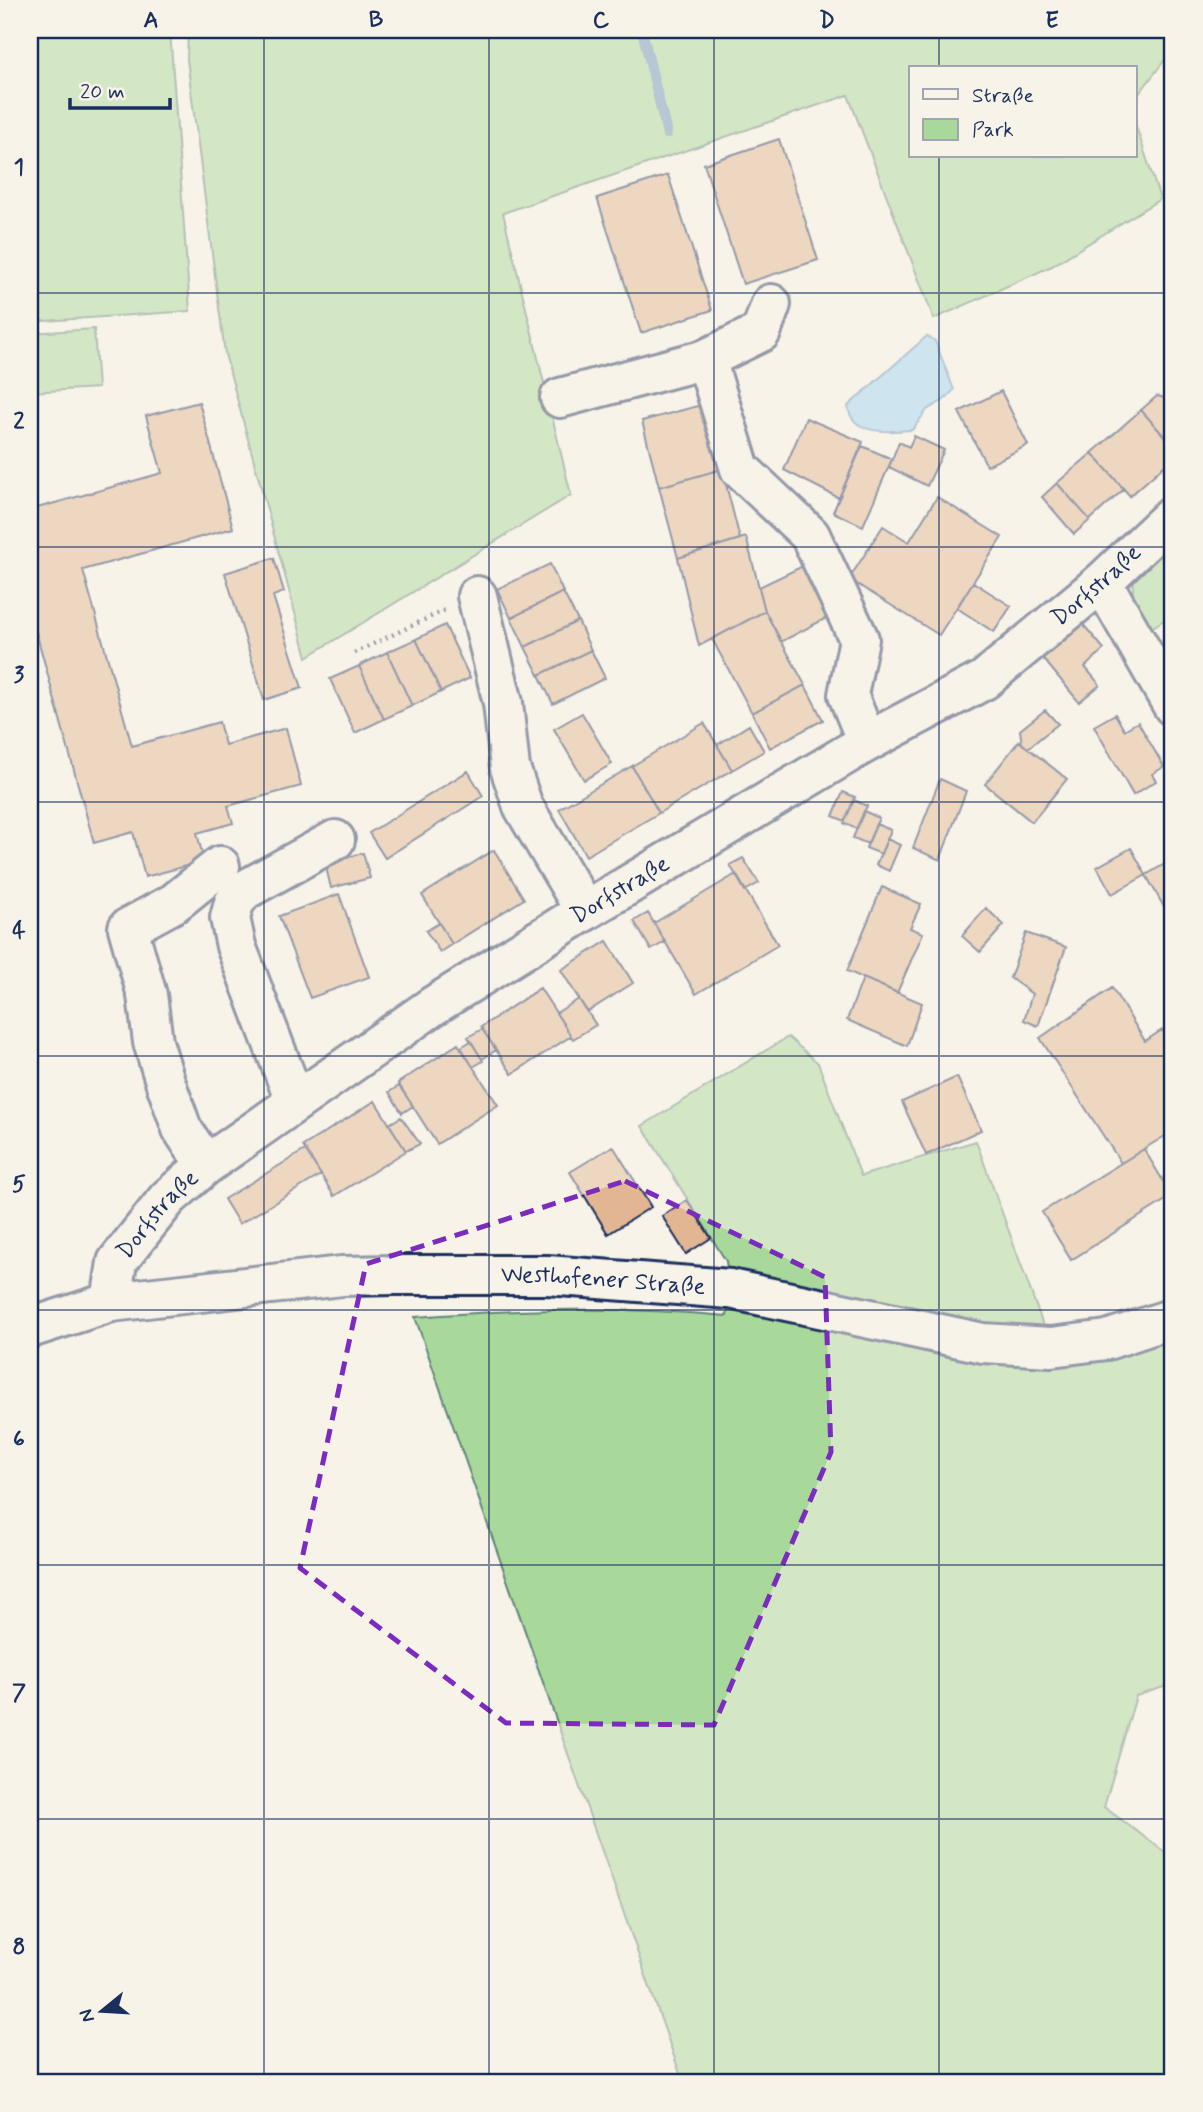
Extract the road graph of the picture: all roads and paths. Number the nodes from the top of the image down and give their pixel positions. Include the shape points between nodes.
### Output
1 (771, 304) dead end
2 (706, 359) junction
3 (560, 398) dead end
4 (1173, 515) edge
5 (1102, 582) junction
6 (477, 596) joint
7 (354, 653) dead end
8 (1173, 706) edge
9 (867, 742) junction
10 (335, 840) dead end
11 (220, 866) dead end
12 (585, 911) junction
13 (295, 1101) junction
14 (206, 1165) junction
15 (111, 1302) junction
16 (1173, 1318) edge
17 (30, 1328) edge

1 - 2 street via 761,332
2 - 3 street
2 - 9 street via 740,470 810,535 859,639 848,695
4 - 5 street, Dorfstraße
5 - 8 street
5 - 9 street, Dorfstraße via 984,680
6 - 7 path
6 - 12 street via 502,703 510,768 523,806
9 - 12 street, Dorfstraße
10 - 13 street via 243,891 230,918 236,946
11 - 14 street via 174,903 128,928 165,1081 183,1129
12 - 13 street, Dorfstraße via 433,1006
13 - 14 street, Dorfstraße
14 - 15 street, Dorfstraße via 168,1198 117,1262
15 - 16 street, Westhofener Straße via 342,1276 547,1275 730,1289 983,1343 1037,1346 1107,1340
15 - 17 street, Westhofener Straße

